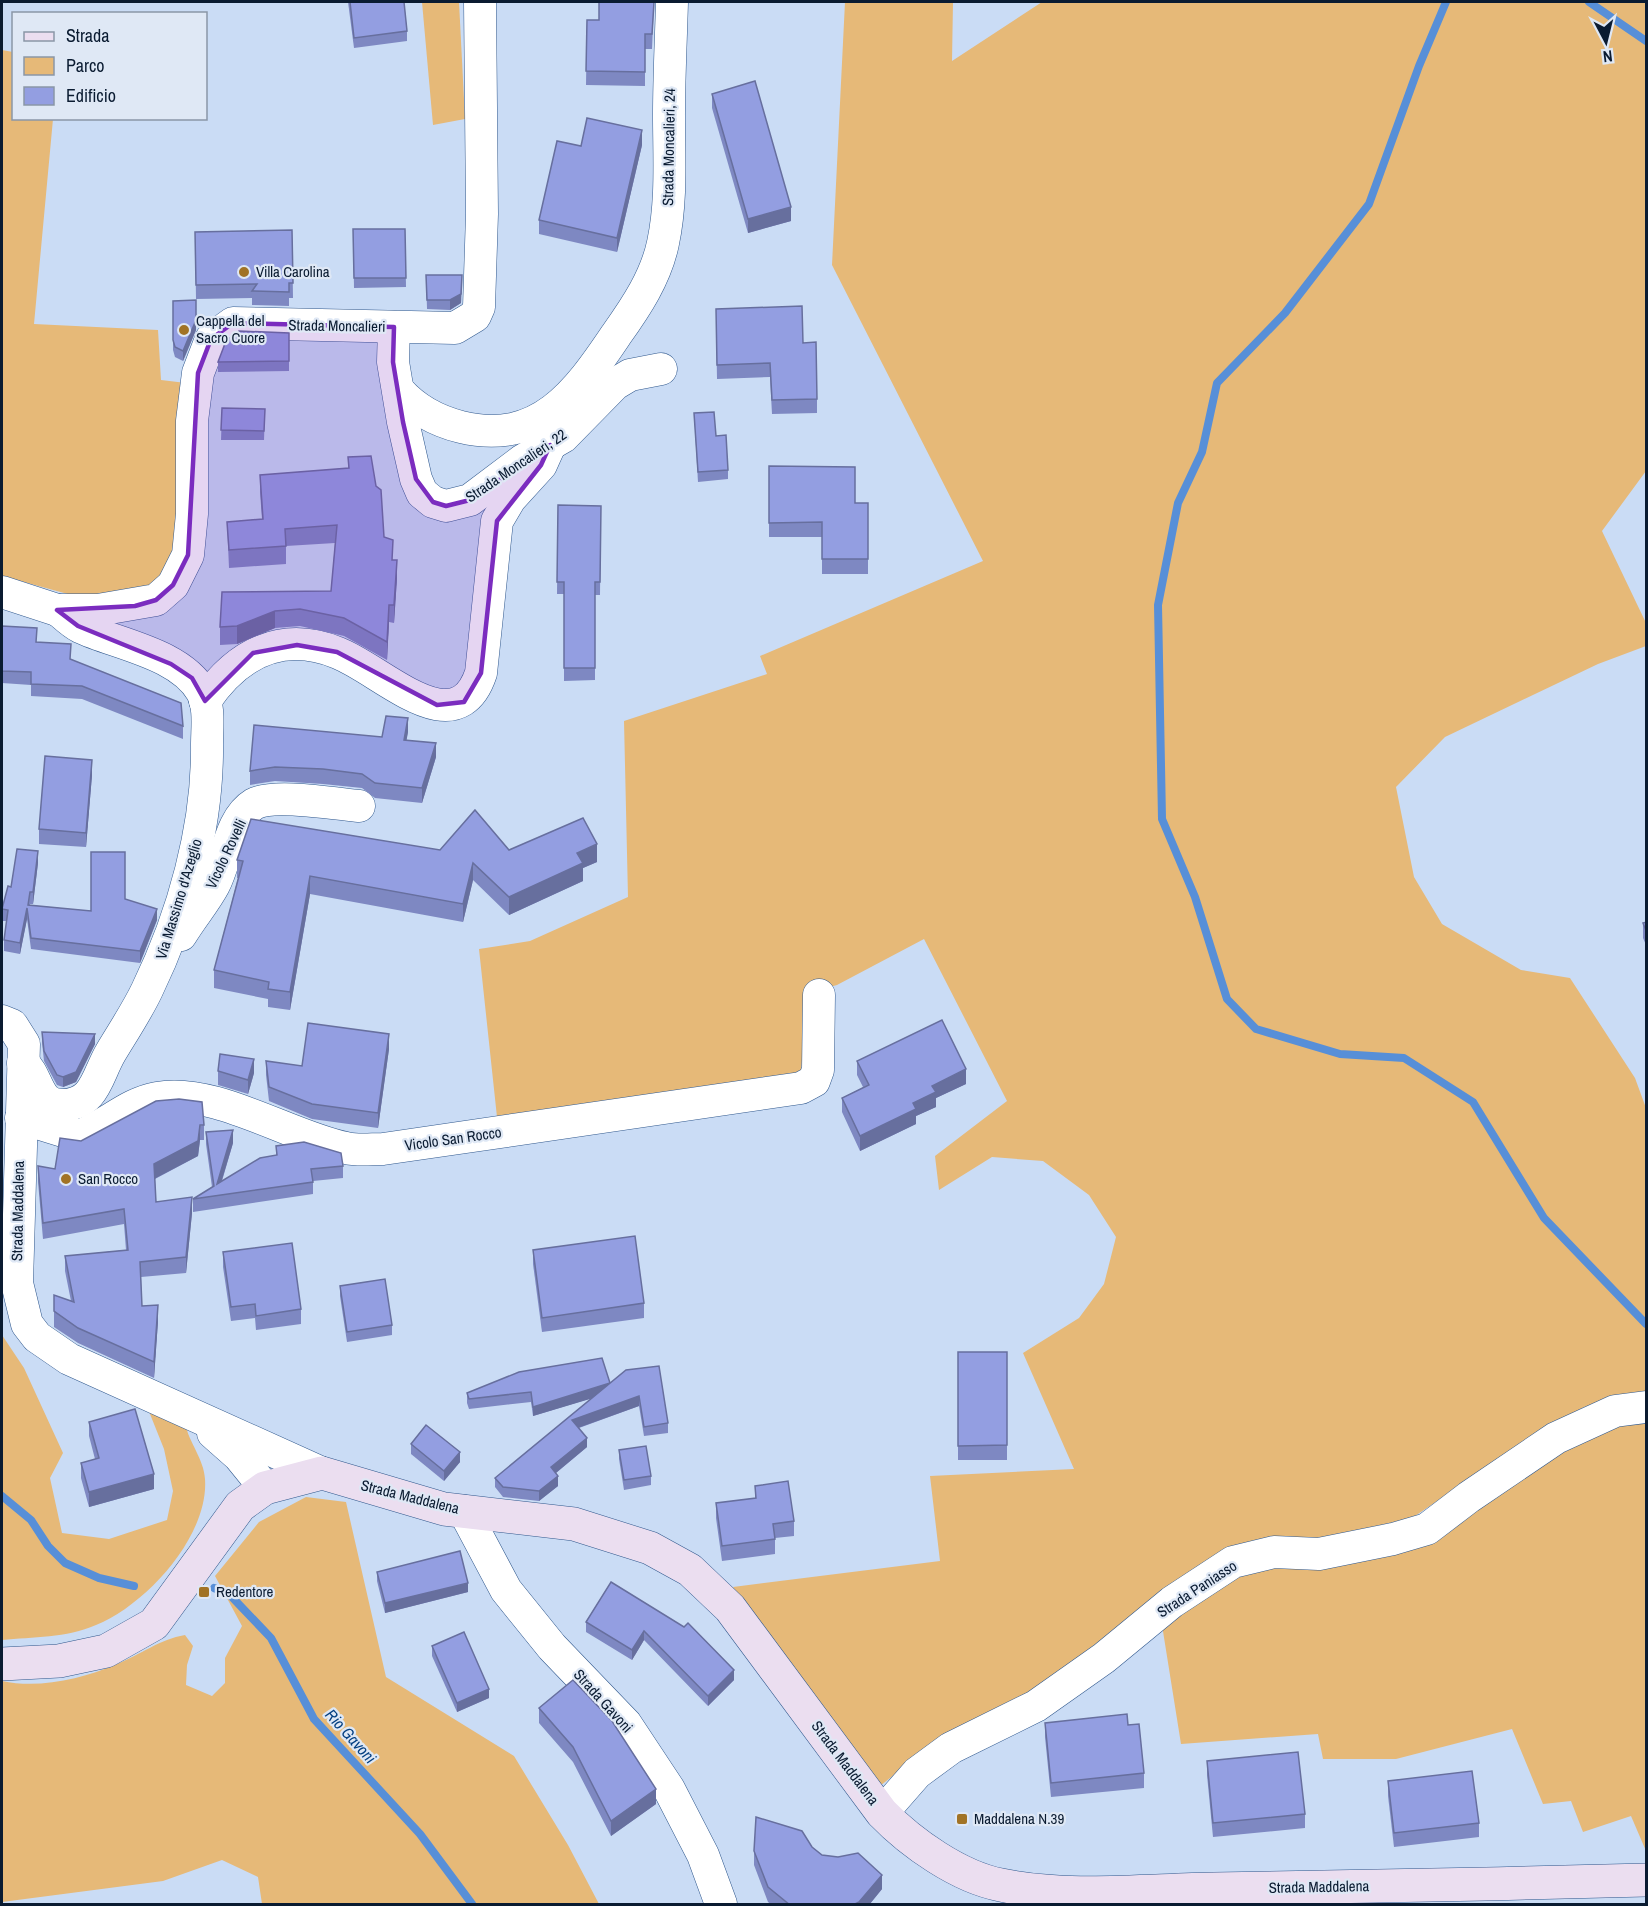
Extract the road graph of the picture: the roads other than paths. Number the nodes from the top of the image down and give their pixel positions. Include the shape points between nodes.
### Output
1 (480, 2) edge
2 (672, 2) edge
3 (394, 327) junction
4 (661, 369) dead end
5 (399, 391) junction
6 (550, 445) junction
7 (2, 592) edge
8 (57, 610) junction
9 (205, 701) junction
10 (359, 806) dead end
11 (160, 963) junction
12 (819, 995) dead end
13 (2, 1021) edge
14 (23, 1057) junction
15 (21, 1118) junction
16 (1647, 1407) edge
17 (191, 1416) junction
18 (322, 1473) junction
19 (265, 1488) junction
20 (464, 1511) junction
21 (2, 1664) edge
22 (882, 1813) junction
23 (1647, 1880) edge
24 (1419, 1895) edge
25 (721, 1905) edge

1 - 3 street, Strada Moncalieri via 482,214 478,307 475,316 455,328
2 - 5 street, Strada Moncalieri, 24 via 669,200 663,243 657,265 636,307 597,363 550,414 500,432 478,431 435,417 412,405
3 - 5 street, Strada Moncalieri, 22 via 393,362
3 - 8 street, Strada Moncalieri via 233,323 219,332 211,339 198,373 192,421 188,555 173,585 156,600 135,606
4 - 6 street, Strada Moncalieri, 22 via 630,375 615,384 575,427
5 - 6 street, Strada Moncalieri, 22 via 416,479 422,493 433,502 446,506 470,500
6 - 9 street via 541,465 497,520 481,673 471,696 464,702 447,707 438,705 418,698 337,652 297,645 253,653 225,676
7 - 8 street, Strada Moncalieri
8 - 9 street, Via Massimo d'Azeglio via 78,626 171,664 192,678
9 - 11 street, Via Massimo d'Azeglio via 208,760 199,845
10 - 11 street, Vicolo Rovelli via 277,800 255,804 239,821 214,885
11 - 14 street, Via Massimo d'Azeglio via 86,1099 65,1106 52,1104 40,1094
12 - 15 street, Vicolo San Rocco via 818,1070 814,1082 801,1088 383,1149 349,1149 326,1143 228,1108 180,1096 142,1102 79,1136
13 - 14 street via 19,1034
14 - 15 street, Strada Maddalena
15 - 17 street, Strada Maddalena via 17,1283 27,1324 37,1337 69,1359
16 - 22 street, Strada Paniasso via 1615,1411 1556,1438 1427,1529 1319,1554 1274,1552 1233,1562 1172,1602 1104,1658 1036,1706 951,1748 917,1773
17 - 18 street, Strada Maddalena
17 - 19 street, Strada Maddalena via 239,1456
18 - 19 street
18 - 20 street, Strada Maddalena via 444,1509
19 - 21 street via 240,1506 154,1624 106,1651 47,1662
20 - 22 street, Strada Maddalena via 574,1524 650,1548 690,1570 729,1608
20 - 25 street, Strada Gavoni via 506,1590 552,1647 626,1724 669,1789 703,1855
22 - 24 street, Strada Maddalena via 897,1829 949,1865 1000,1885 1065,1891
23 - 24 street, Strada Maddalena

